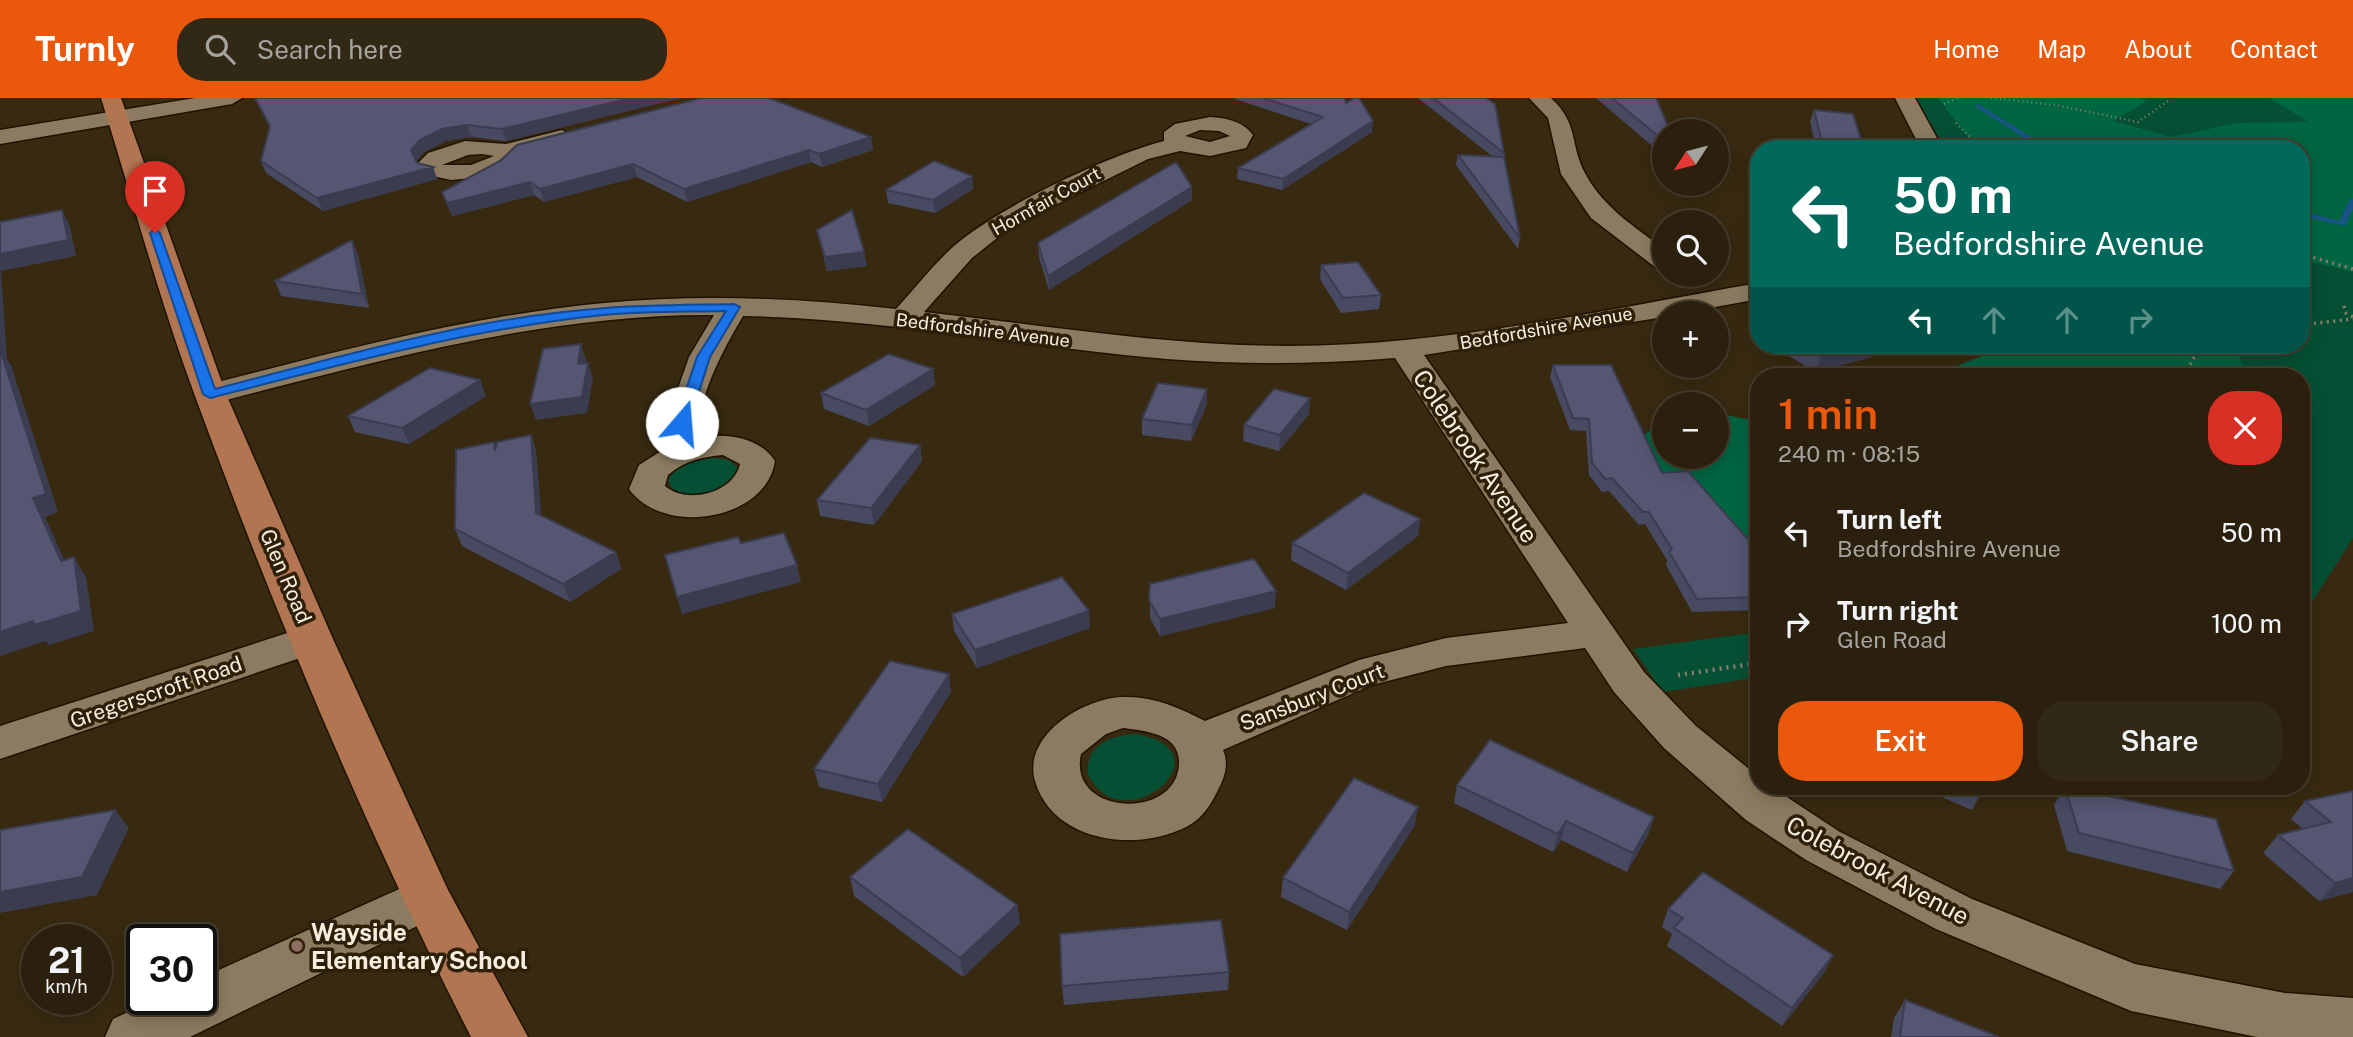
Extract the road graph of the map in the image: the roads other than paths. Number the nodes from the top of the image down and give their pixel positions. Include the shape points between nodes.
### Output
1 (232, 98) edge
2 (1539, 98) edge
3 (1905, 98) edge
4 (114, 108) edge
5 (584, 132) edge
6 (0, 138) edge
7 (1927, 140) edge
8 (1180, 144) dead end
9 (506, 151) edge
10 (1652, 252) edge
11 (1706, 287) edge
12 (1750, 292) edge
13 (1722, 297) junction
14 (734, 307) junction
15 (902, 319) junction
16 (1405, 350) junction
17 (210, 394) junction
18 (687, 450) dead end
19 (1594, 633) junction
20 (312, 639) junction
21 (1198, 742) dead end
22 (0, 743) edge
23 (426, 898) junction
24 (2353, 1023) edge
25 (133, 1037) edge
26 (500, 1037) edge

1 - 4 street
2 - 10 street via 1559,116 1573,174 1601,213
3 - 7 street
4 - 6 street
4 - 17 main road, Glen Road
5 - 9 street
8 - 15 street, Hornfair Court via 1129,158 1002,222 962,252
11 - 13 street
12 - 13 street, Bedfordshire Avenue
13 - 16 street, Bedfordshire Avenue via 1486,341
14 - 15 street, Bedfordshire Avenue
14 - 17 street, Bedfordshire Avenue via 605,311 521,322 395,346
14 - 18 street via 704,357 682,423
15 - 16 street, Bedfordshire Avenue via 1180,353
16 - 19 street, Colebrook Avenue
17 - 20 main road, Glen Road
19 - 21 street, Sansbury Court via 1446,652 1359,674
19 - 24 street, Colebrook Avenue via 1629,682 1680,737 1763,807 1823,846 1954,914 2131,987 2285,1018
20 - 22 street, Gregerscroft Road
20 - 23 main road, Glen Road
23 - 25 street
23 - 26 main road, Glen Road

